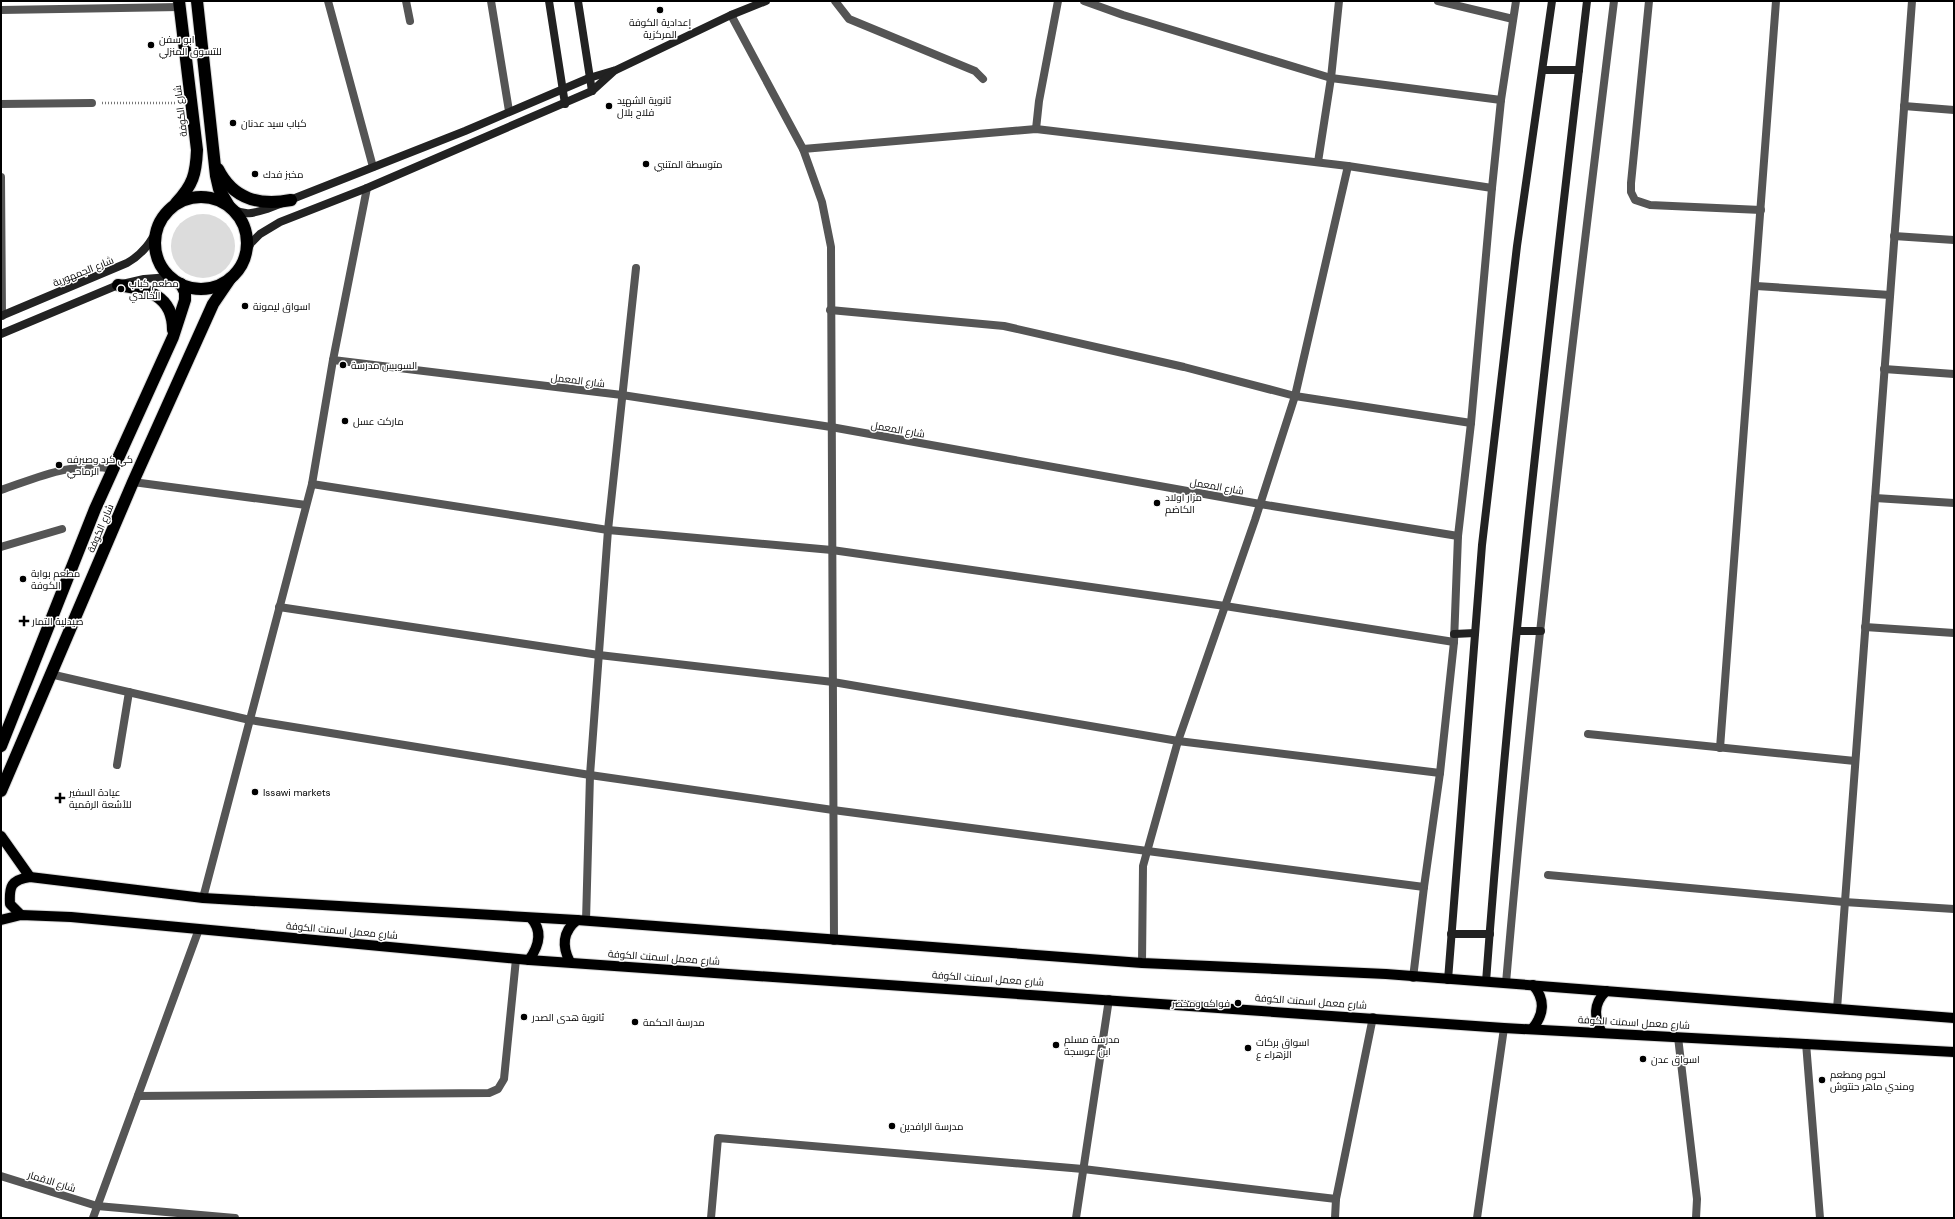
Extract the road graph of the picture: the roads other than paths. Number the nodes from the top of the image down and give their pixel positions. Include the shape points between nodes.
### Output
1 (197, 1) edge
2 (328, 1) edge
3 (406, 1) edge
4 (491, 1) edge
5 (549, 1) edge
6 (578, 1) edge
7 (766, 1) edge
8 (835, 1) edge
9 (1058, 1) edge
10 (1084, 1) edge
11 (1339, 1) edge
12 (1438, 1) edge
13 (1516, 1) edge
14 (1552, 1) edge
15 (1587, 1) edge
16 (1614, 1) edge
17 (1649, 1) edge
18 (1776, 1) edge
19 (1912, 1) edge
20 (179, 4) edge
21 (1, 10) edge
22 (731, 15) junction
23 (1513, 19) junction
24 (410, 21) dead end
25 (616, 70) junction
26 (1543, 70) junction
27 (1579, 70) junction
28 (589, 78) junction
29 (1331, 78) junction
30 (983, 79) dead end
31 (561, 90) junction
32 (592, 91) junction
33 (1501, 100) junction
34 (92, 103) road end
35 (1, 104) edge
36 (565, 104) junction
37 (1904, 106) junction
38 (1954, 110) edge
39 (509, 111) junction
40 (1036, 129) junction
41 (803, 150) junction
42 (213, 157) junction
43 (1318, 162) junction
44 (1348, 166) junction
45 (373, 167) junction
46 (1, 177) edge
47 (367, 188) junction
48 (1492, 188) junction
49 (291, 200) junction
50 (231, 208) junction
51 (169, 210) junction
52 (1761, 210) junction
53 (159, 226) junction
54 (1894, 236) junction
55 (1954, 240) edge
56 (246, 253) junction
57 (636, 268) dead end
58 (170, 277) junction
59 (230, 279) junction
60 (180, 284) junction
61 (118, 285) junction
62 (1756, 286) junction
63 (1890, 295) junction
64 (830, 310) junction
65 (2, 316) edge
66 (1, 334) edge
67 (173, 337) junction
68 (333, 360) junction
69 (1884, 369) junction
70 (1954, 374) edge
71 (622, 396) junction
72 (1295, 396) junction
73 (1471, 423) junction
74 (831, 427) junction
75 (114, 469) junction
76 (133, 482) junction
77 (312, 484) junction
78 (1, 490) edge
79 (1875, 498) junction
80 (1954, 503) edge
81 (1260, 504) junction
82 (306, 505) junction
83 (62, 528) dead end
84 (608, 530) junction
85 (1458, 536) junction
86 (1, 547) edge
87 (832, 550) junction
88 (1225, 606) junction
89 (280, 607) junction
90 (1865, 627) junction
91 (1518, 631) junction
92 (1541, 631) junction
93 (1475, 633) junction
94 (1954, 633) edge
95 (1454, 638) junction
96 (599, 655) junction
97 (50, 674) junction
98 (833, 682) junction
99 (129, 692) junction
100 (250, 720) junction
101 (1588, 734) dead end
102 (1178, 741) junction
103 (1, 746) edge
104 (1720, 748) junction
105 (1855, 761) junction
106 (117, 765) dead end
107 (1440, 773) junction
108 (590, 776) junction
109 (1, 791) edge
110 (834, 810) junction
111 (1, 836) edge
112 (1147, 851) junction
113 (1548, 875) dead end
114 (30, 877) junction
115 (1424, 887) junction
116 (203, 898) junction
117 (1844, 902) junction
118 (1954, 909) edge
119 (21, 915) junction
120 (530, 918) junction
121 (1, 920) edge
122 (581, 921) junction
123 (199, 929) junction
124 (1451, 934) junction
125 (1490, 934) junction
126 (834, 941) junction
127 (516, 959) junction
128 (529, 960) junction
129 (570, 962) junction
130 (1142, 963) junction
131 (1413, 978) junction
132 (1448, 980) junction
133 (1486, 982) junction
134 (1506, 984) junction
135 (1533, 986) junction
136 (1606, 991) junction
137 (1110, 999) junction
138 (1837, 1009) junction
139 (1373, 1017) junction
140 (1954, 1018) edge
141 (1504, 1028) junction
142 (1532, 1029) junction
143 (1602, 1033) junction
144 (1678, 1037) junction
145 (1806, 1043) junction
146 (1954, 1052) edge
147 (138, 1096) junction
148 (1084, 1169) junction
149 (1, 1176) edge
150 (1336, 1199) junction
151 (97, 1206) junction
152 (93, 1218) edge
153 (235, 1218) edge
154 (711, 1218) edge
155 (1076, 1218) edge
156 (1335, 1218) edge
157 (1477, 1218) edge
158 (1696, 1218) edge
159 (1820, 1218) edge

1 - 42 highway
2 - 45 street
3 - 24 street
4 - 39 street
5 - 31 street
6 - 28 street
7 - 22 street
8 - 30 street via 849,19 976,71
9 - 40 street
10 - 29 street
11 - 29 street
12 - 23 street
13 - 23 street
14 - 26 street
15 - 27 street
16 - 92 street via 1561,436
17 - 52 street via 1631,183 1631,192 1635,200 1650,205
18 - 52 street
19 - 37 street
20 - 21 street
20 - 51 highway, شارع الكوفة via 197,150 192,183
22 - 25 street
22 - 41 street
23 - 33 street
25 - 28 street
25 - 32 street
26 - 27 street
26 - 93 street via 1517,246 1482,545
27 - 91 street via 1551,304
28 - 31 street
28 - 32 street
29 - 33 street
29 - 43 street
31 - 36 street
31 - 39 street
32 - 36 street
33 - 48 street
34 - 35 street
36 - 47 street
37 - 38 street
37 - 54 street
39 - 45 street
40 - 41 street
40 - 43 street
41 - 64 street via 822,202 831,246
42 - 49 highway via 228,184 250,199 264,203
42 - 50 highway via 219,189
43 - 44 street
44 - 48 street
44 - 72 street
45 - 49 street
46 - 65 street
47 - 56 street via 271,227 251,243
47 - 68 street
48 - 73 street
49 - 50 street via 249,214
50 - 51 highway via 221,201 203,197 184,200
50 - 56 highway via 245,229
51 - 53 highway
52 - 62 street
53 - 58 highway via 156,235 157,253
53 - 65 street, شارع الجمهورية via 146,248 127,263
54 - 55 street
54 - 63 street
56 - 59 highway via 240,267
57 - 71 street
58 - 60 highway
58 - 61 street
59 - 60 highway via 215,287 206,288
59 - 76 highway, شارع الكوفة via 213,304
60 - 67 highway, شارع الكوفة via 185,292 185,300
61 - 66 street
61 - 67 highway via 147,291 164,302 173,317
62 - 63 street
62 - 104 street
63 - 69 street
64 - 72 street via 1004,326 1184,367
64 - 74 street
67 - 75 highway, شارع الكوفة
68 - 71 street, شارع المعمل
68 - 77 street
69 - 70 street
69 - 79 street
71 - 74 street, شارع المعمل
71 - 84 street
72 - 73 street
72 - 81 street
73 - 85 street
74 - 81 street, شارع المعمل
74 - 87 street
75 - 78 street via 96,465 81,466
75 - 103 highway, شارع الكوفة via 95,509
76 - 82 street
76 - 97 highway, شارع الكوفة
77 - 82 street
77 - 84 street
79 - 80 street
79 - 90 street
81 - 85 street, شارع المعمل
81 - 88 street
82 - 89 street
83 - 86 street
84 - 87 street
84 - 96 street
85 - 95 street
87 - 88 street
87 - 98 street
88 - 95 street
88 - 102 street
89 - 96 street
89 - 100 street
90 - 94 street
90 - 105 street
91 - 92 street
91 - 125 street
92 - 134 street via 1515,872
93 - 95 street
93 - 124 street
95 - 107 street
96 - 98 street
96 - 108 street
97 - 99 street
97 - 109 highway, شارع الكوفة
98 - 102 street
98 - 110 street
99 - 100 street
99 - 106 street
100 - 108 street
100 - 116 street
101 - 104 street
102 - 107 street
102 - 112 street
104 - 105 street
105 - 117 street
107 - 115 street
108 - 110 street
108 - 122 street
110 - 112 street
110 - 126 street
111 - 114 main road
112 - 115 street
112 - 130 street via 1143,866
113 - 117 street
114 - 116 main road
114 - 119 main road via 21,878 10,887 10,904
115 - 131 street
116 - 120 main road
117 - 118 street
117 - 138 street
119 - 121 main road, شارع معمل اسمنت الكوفة
119 - 123 main road, شارع معمل اسمنت الكوفة via 71,916
120 - 122 main road
120 - 128 main road via 538,928 539,936 538,944
122 - 126 main road
122 - 129 main road via 568,929 565,937 565,953
123 - 127 main road, شارع معمل اسمنت الكوفة
123 - 147 street
124 - 125 street
124 - 132 street
125 - 133 street
126 - 130 main road
127 - 128 main road, شارع معمل اسمنت الكوفة
127 - 147 street via 504,1079 498,1089 489,1093
128 - 129 main road, شارع معمل اسمنت الكوفة
129 - 137 main road, شارع معمل اسمنت الكوفة
130 - 131 main road via 1386,974
131 - 132 main road
132 - 133 main road
133 - 134 main road
134 - 135 main road
135 - 136 main road
135 - 142 main road via 1542,999 1542,1007 1538,1022
136 - 138 main road
136 - 143 main road via 1596,1006 1597,1022
137 - 139 main road, شارع معمل اسمنت الكوفة
137 - 148 street
138 - 140 main road
139 - 141 main road, شارع معمل اسمنت الكوفة
139 - 150 street
141 - 142 main road, شارع معمل اسمنت الكوفة
141 - 157 street
142 - 143 main road, شارع معمل اسمنت الكوفة
143 - 144 main road, شارع معمل اسمنت الكوفة
144 - 145 main road, شارع معمل اسمنت الكوفة
144 - 158 street via 1697,1199
145 - 146 main road, شارع معمل اسمنت الكوفة
145 - 159 street
147 - 151 street
148 - 150 street
148 - 154 street via 718,1138
148 - 155 street
149 - 151 street, شارع الاقمار
150 - 156 street
151 - 152 street
151 - 153 street, شارع الاقمار

